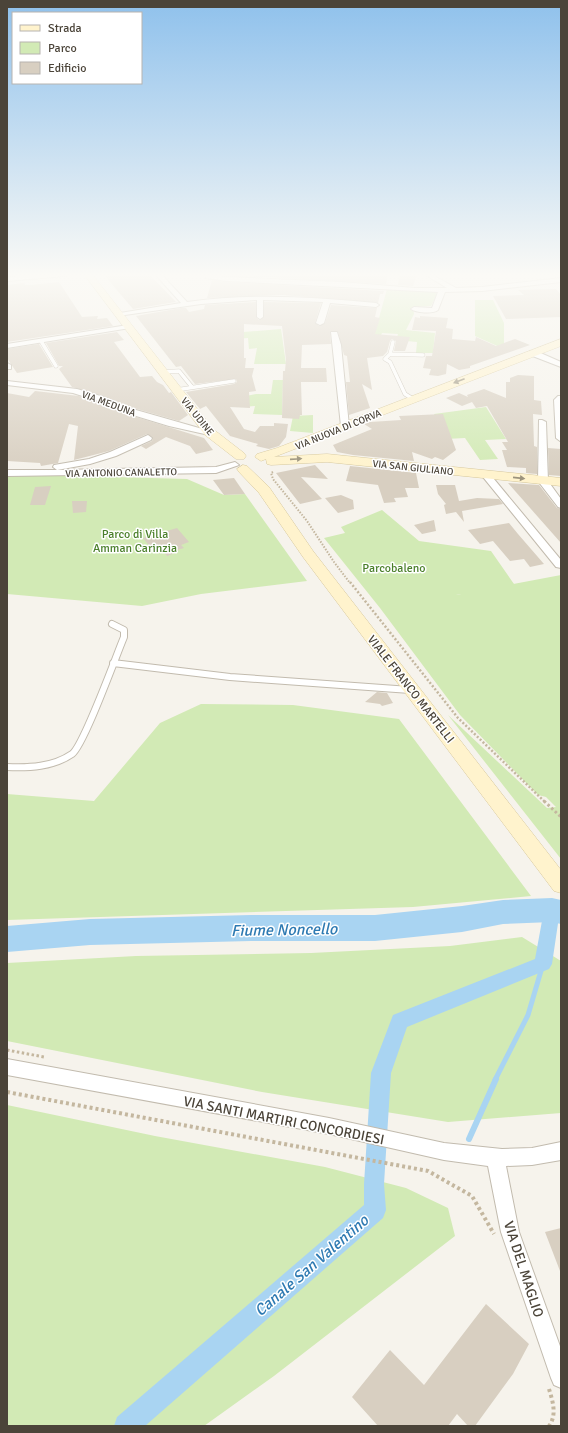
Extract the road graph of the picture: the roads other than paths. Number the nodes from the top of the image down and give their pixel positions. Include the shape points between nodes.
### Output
1 (41, 341) joint
2 (139, 341) edge
3 (336, 341) edge
4 (393, 342) dead end
5 (561, 342) edge
6 (7, 346) edge
7 (533, 353) junction
8 (390, 354) junction
9 (423, 355) dead end
10 (561, 365) edge
11 (56, 366) dead end
12 (163, 372) junction
13 (234, 381) dead end
14 (7, 383) edge
15 (192, 387) junction
16 (176, 390) junction
17 (561, 398) edge
18 (413, 399) junction
19 (542, 422) dead end
20 (345, 426) junction
21 (209, 432) junction
22 (148, 438) dead end
23 (560, 438) dead end
24 (261, 462) junction
25 (239, 463) junction
26 (7, 473) edge
27 (47, 473) junction
28 (486, 475) junction
29 (543, 481) junction
30 (561, 482) edge
31 (264, 490) junction
32 (561, 506) edge
33 (560, 565) edge
34 (112, 624) dead end
35 (113, 663) junction
36 (412, 690) junction
37 (7, 767) edge
38 (561, 885) edge
39 (7, 1068) edge
40 (561, 1151) edge
41 (495, 1157) junction
42 (554, 1380) edge

1 - 6 street
1 - 11 lane
2 - 12 main road, VIA UDINE
3 - 20 street
4 - 8 lane
5 - 7 main road, VIA NUOVA DI CORVA
7 - 10 street
7 -> 18 main road, VIA NUOVA DI CORVA
8 - 9 lane
8 - 18 lane via 385,361 390,362 405,394
12 - 15 lane, VIA UDINE via 179,371
12 - 16 main road, VIA UDINE
13 - 15 lane, VIA UDINE
14 - 21 street, VIA MEDUNA via 74,391 172,424
15 - 16 lane, VIA UDINE
16 - 21 main road, VIA UDINE
17 - 23 street via 557,406
18 - 20 main road, VIA NUOVA DI CORVA
19 - 29 street
20 - 24 main road, VIA NUOVA DI CORVA via 281,451
21 - 25 main road, VIA UDINE
22 - 27 street via 113,454 59,466
24 - 25 main road
24 -> 28 main road, VIA SAN GIULIANO via 327,458
24 - 31 main road, VIALE FRANCO MARTELLI
25 - 27 street, VIA ANTONIO CANALETTO via 209,470
25 - 31 main road, VIALE FRANCO MARTELLI
26 - 27 street, VIA ANTONIO CANALETTO
28 -> 29 main road, VIA SAN GIULIANO
28 - 33 street
29 - 30 main road, VIA SAN GIULIANO
29 - 32 street
31 - 36 main road, VIALE FRANCO MARTELLI via 312,560
34 - 35 lane via 124,630 124,637
35 - 36 lane via 230,677
35 - 37 lane via 91,719 73,753 55,762 29,768
36 - 38 main road, VIALE FRANCO MARTELLI
39 - 41 street, VIA SANTI MARTIRI CONCORDIESI via 333,1127 434,1151
40 - 41 street, VIA SANTI MARTIRI CONCORDIESI via 540,1156
41 - 42 street, VIA DEL MAGLIO via 510,1232

